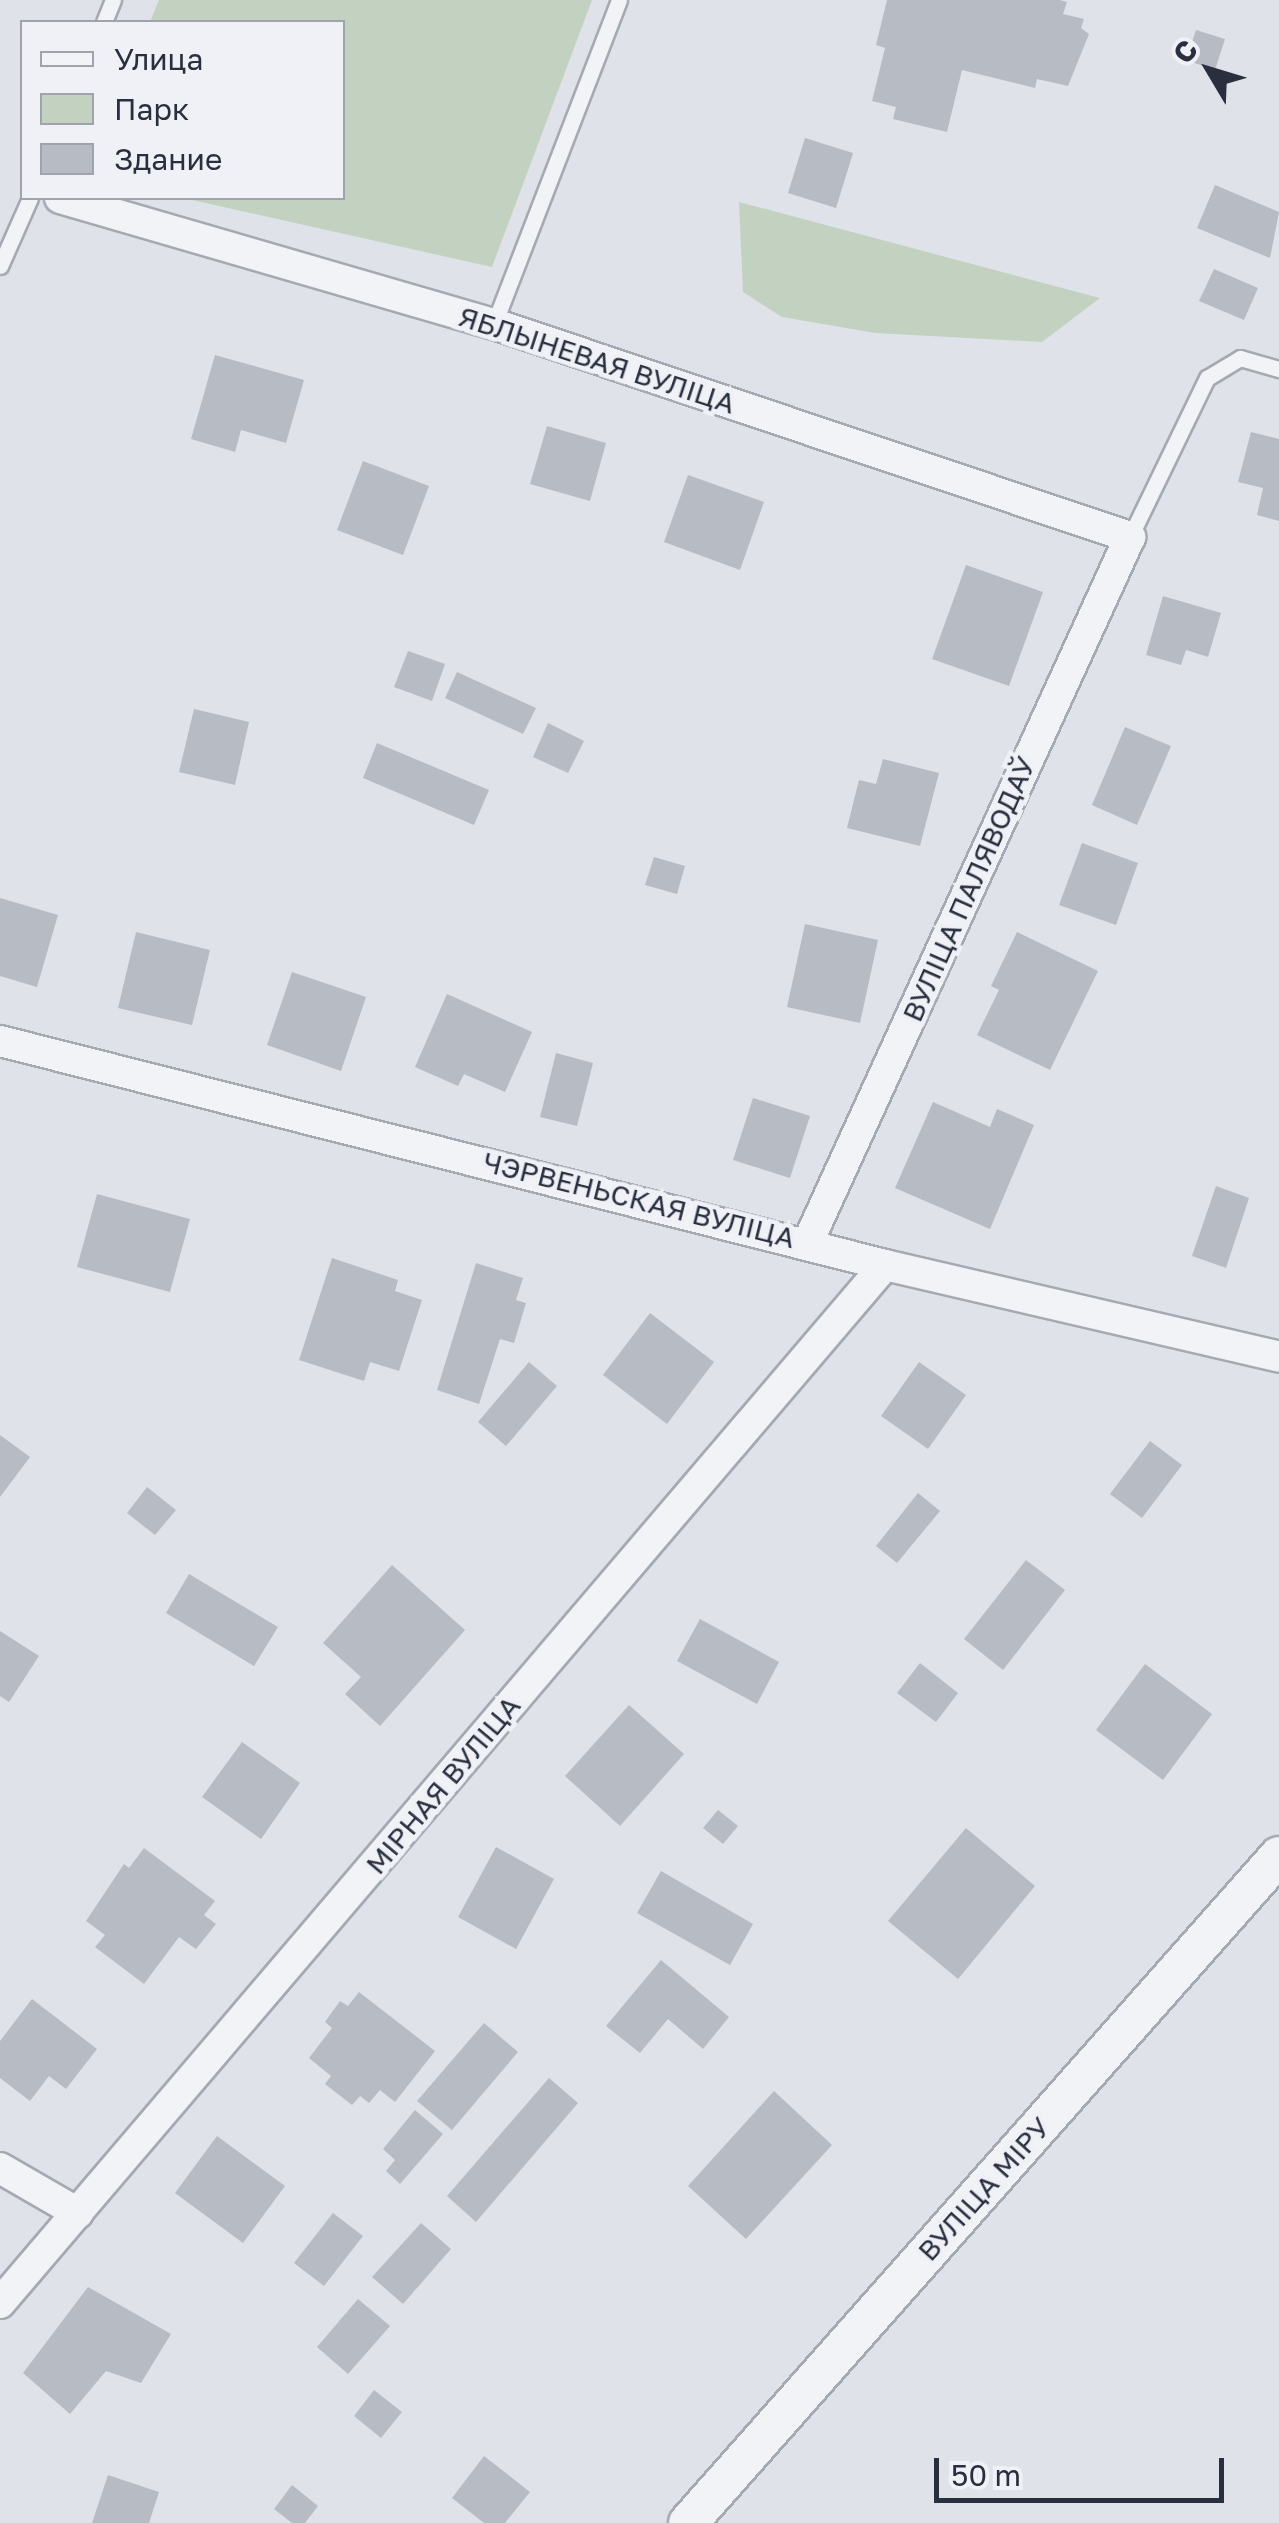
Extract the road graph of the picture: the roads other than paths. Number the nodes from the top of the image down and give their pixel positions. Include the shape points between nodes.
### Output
1 (619, 0) edge
2 (29, 200) edge
3 (67, 200) edge
4 (0, 266) edge
5 (494, 324) junction
6 (1279, 369) edge
7 (1130, 536) junction
8 (0, 1042) edge
9 (808, 1242) junction
10 (885, 1266) junction
11 (1279, 1357) edge
12 (1279, 1856) edge
13 (0, 2168) edge
14 (78, 2213) junction
15 (0, 2303) edge
16 (688, 2523) edge

1 - 5 lane
2 - 4 lane
3 - 5 street, ЯБЛЫНЕВАЯ ВУЛІЦА
5 - 7 street, ЯБЛЫНЕВАЯ ВУЛІЦА
6 - 7 lane via 1240,358 1207,378
7 - 9 street, ВУЛІЦА ПАЛЯВОДАЎ
8 - 9 street, ЧЭРВЕНЬСКАЯ ВУЛІЦА
9 - 10 street, ЧЭРВЕНЬСКАЯ ВУЛІЦА
10 - 11 street, ЧЭРВЕНЬСКАЯ ВУЛІЦА
10 - 14 street, МІРНАЯ ВУЛІЦА
12 - 16 street, ВУЛІЦА МІРУ
13 - 14 street
14 - 15 street, МІРНАЯ ВУЛІЦА

